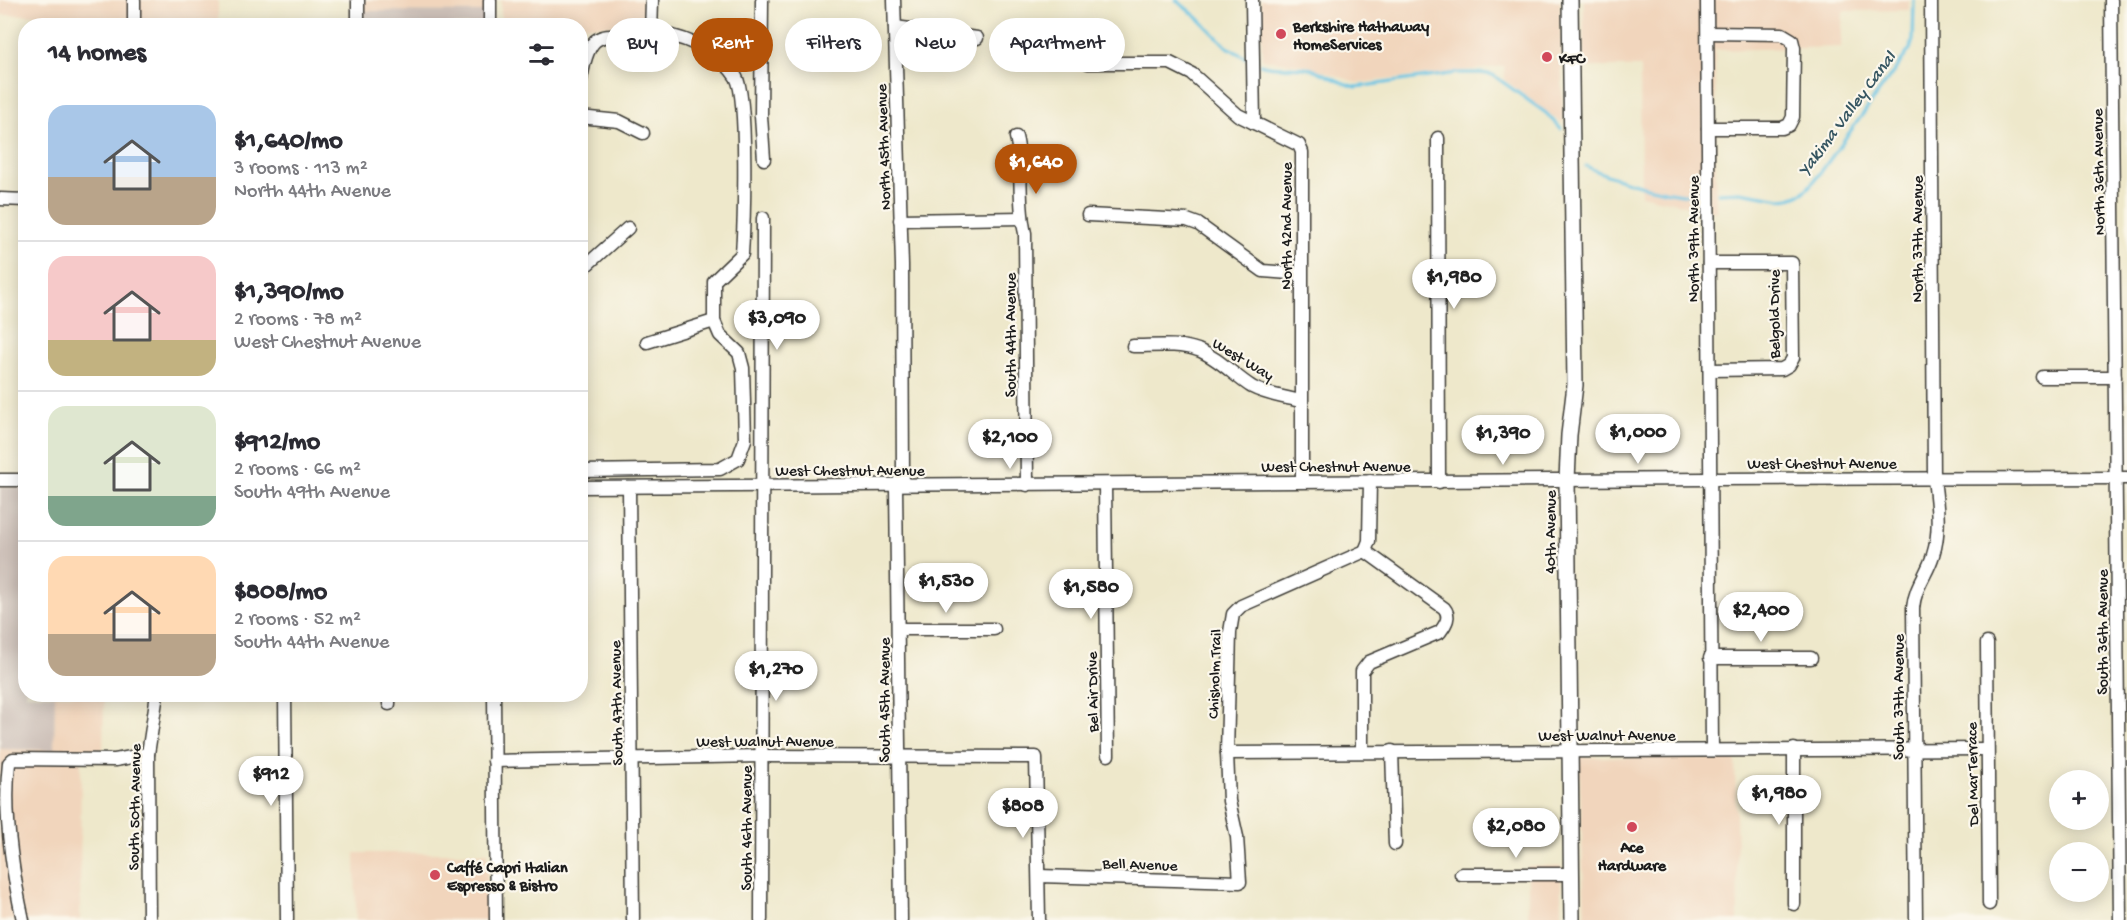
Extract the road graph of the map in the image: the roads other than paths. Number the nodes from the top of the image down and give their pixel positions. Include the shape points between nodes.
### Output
1 (134, 0) edge
2 (358, 0) edge
3 (490, 0) edge
4 (652, 0) edge
5 (762, 0) edge
6 (894, 0) edge
7 (1252, 0) edge
8 (1570, 0) edge
9 (1707, 0) edge
10 (1931, 0) edge
11 (2111, 0) edge
12 (134, 18) edge
13 (358, 18) edge
14 (490, 18) edge
15 (651, 18) edge
16 (895, 18) edge
17 (1708, 33) junction
18 (606, 36) edge
19 (679, 38) edge
20 (588, 53) edge
21 (1125, 63) edge
22 (896, 72) edge
23 (588, 118) edge
24 (1254, 123) junction
25 (1708, 128) junction
26 (643, 133) dead end
27 (743, 136) junction
28 (762, 136) junction
29 (1016, 137) dead end
30 (1438, 138) dead end
31 (2114, 142) junction
32 (2127, 142) edge
33 (764, 159) dead end
34 (0, 199) edge
35 (18, 200) edge
36 (1088, 215) dead end
37 (2121, 215) edge
38 (762, 218) dead end
39 (1022, 218) junction
40 (900, 220) junction
41 (628, 228) dead end
42 (1709, 263) junction
43 (588, 264) edge
44 (902, 265) joint
45 (1301, 274) junction
46 (714, 321) junction
47 (647, 342) dead end
48 (2121, 344) edge
49 (1133, 346) dead end
50 (1710, 370) junction
51 (2115, 377) junction
52 (2042, 378) dead end
53 (1302, 401) junction
54 (588, 471) edge
55 (2122, 478) edge
56 (1709, 479) junction
57 (1934, 479) junction
58 (0, 480) edge
59 (18, 480) edge
60 (1567, 480) junction
61 (1302, 481) junction
62 (1370, 481) junction
63 (1439, 482) junction
64 (1105, 484) junction
65 (762, 485) junction
66 (1027, 485) junction
67 (896, 486) junction
68 (588, 487) edge
69 (629, 487) junction
70 (1365, 550) junction
71 (899, 629) junction
72 (994, 629) dead end
73 (1987, 643) dead end
74 (1710, 658) junction
75 (1811, 658) dead end
76 (156, 702) edge
77 (285, 702) edge
78 (494, 702) edge
79 (2123, 748) edge
80 (1794, 749) junction
81 (1913, 749) junction
82 (1987, 749) junction
83 (1712, 750) junction
84 (1362, 751) junction
85 (1392, 751) junction
86 (1569, 751) junction
87 (1227, 753) junction
88 (148, 754) junction
89 (1108, 755) dead end
90 (761, 756) junction
91 (900, 757) junction
92 (632, 758) junction
93 (494, 761) junction
94 (1395, 844) dead end
95 (1461, 874) dead end
96 (1571, 874) junction
97 (1039, 876) junction
98 (1240, 882) joint
99 (1794, 904) dead end
100 (1989, 904) dead end
101 (23, 920) edge
102 (149, 920) edge
103 (287, 920) edge
104 (496, 920) edge
105 (633, 920) edge
106 (761, 920) edge
107 (901, 920) edge
108 (1039, 920) edge
109 (1572, 920) edge
110 (1916, 920) edge
111 (2120, 920) edge

1 - 12 street
2 - 13 street
3 - 14 street
4 - 15 street
5 - 28 street
6 - 16 street, North 45th Avenue
7 - 24 street
8 - 60 main road, 40th Avenue via 1575,385
9 - 17 street, North 39th Avenue
10 - 57 street, North 37th Avenue
11 - 31 street, North 36th Avenue
17 - 25 street, North 39th Avenue
17 - 25 street via 1782,34 1792,40 1794,48 1793,117 1789,125
18 - 20 street via 597,40
19 - 27 street via 714,55 737,78
21 - 24 street via 1170,63 1192,74 1238,115
22 - 40 street, North 45th Avenue
23 - 26 street via 619,121
24 - 45 street, North 42nd Avenue via 1299,145 1302,152
25 - 42 street, North 39th Avenue
27 - 28 street
27 - 46 street via 742,254 714,281
28 - 33 street
29 - 39 street, South 44th Avenue via 1021,155
30 - 63 street
31 - 32 street
31 - 37 street, North 36th Avenue
34 - 35 street
36 - 45 street via 1186,220 1198,224 1263,271
37 - 48 street, North 36th Avenue
38 - 65 street, South 46th Avenue
39 - 40 street
39 - 66 street, South 44th Avenue
40 - 44 street, North 45th Avenue
41 - 43 street
42 - 50 street, North 39th Avenue
42 - 50 street, Belgold Drive via 1792,263 1793,275 1793,358 1789,365 1782,369
44 - 67 street, South 45th Avenue via 903,476
45 - 53 street, North 42nd Avenue
46 - 47 street
46 - 54 street via 720,335 740,353 743,368 745,440 738,459 720,468
48 - 51 street, South 36th Avenue
49 - 53 street, West Way via 1197,350 1254,388
50 - 56 street, North 39th Avenue
51 - 52 street
51 - 55 street, South 36th Avenue
53 - 61 street, North 42nd Avenue
55 - 57 street, West Chestnut Avenue
55 - 79 street, South 36th Avenue
56 - 57 street, West Chestnut Avenue
56 - 60 street, West Chestnut Avenue
56 - 74 street, North 39th Avenue
57 - 81 street, South 37th Avenue via 1935,548 1914,595
58 - 59 street
60 - 63 street, West Chestnut Avenue
60 - 86 main road, 40th Avenue
61 - 62 street, West Chestnut Avenue
61 - 64 street, West Chestnut Avenue
62 - 63 street, West Chestnut Avenue
62 - 70 street via 1369,540
64 - 66 street, West Chestnut Avenue
64 - 89 street, Bel Air Drive
65 - 67 street, West Chestnut Avenue
65 - 69 street, West Chestnut Avenue
65 - 90 street, South 46th Avenue
66 - 67 street, West Chestnut Avenue
67 - 71 street, South 45th Avenue
68 - 69 street, West Chestnut Avenue
69 - 92 street, South 47th Avenue
70 - 84 street via 1444,608 1448,616 1440,632 1369,662 1362,671
70 - 87 street, Chisholm Trail via 1241,606 1233,614
71 - 72 street
71 - 91 street, South 45th Avenue
73 - 82 street, Del Mar Terrace
74 - 75 street
74 - 83 street, North 39th Avenue
76 - 88 street, South 50th Avenue
77 - 103 street
78 - 93 street
79 - 111 street, South 36th Avenue
80 - 81 street, West Walnut Avenue
80 - 83 street, West Walnut Avenue
80 - 99 street
81 - 82 street, West Walnut Avenue
81 - 110 street, South 37th Avenue
82 - 100 street, Del Mar Terrace
83 - 86 street, West Walnut Avenue
84 - 85 street, West Walnut Avenue
84 - 87 street, West Walnut Avenue
85 - 86 street, West Walnut Avenue
85 - 94 street
86 - 96 main road, 40th Avenue
87 - 98 street, Chisholm Trail
88 - 101 street via 115,760 13,759 9,763 9,837
88 - 102 street, South 50th Avenue
90 - 91 street, West Walnut Avenue
90 - 92 street, West Walnut Avenue
90 - 106 street, South 46th Avenue
91 - 97 street, West Walnut Avenue via 1036,757
91 - 107 street, South 45th Avenue
92 - 93 street, West Walnut Avenue
92 - 105 street, South 47th Avenue
93 - 104 street
95 - 96 street
96 - 109 main road, 40th Avenue
97 - 98 street, Bell Avenue
97 - 108 street

